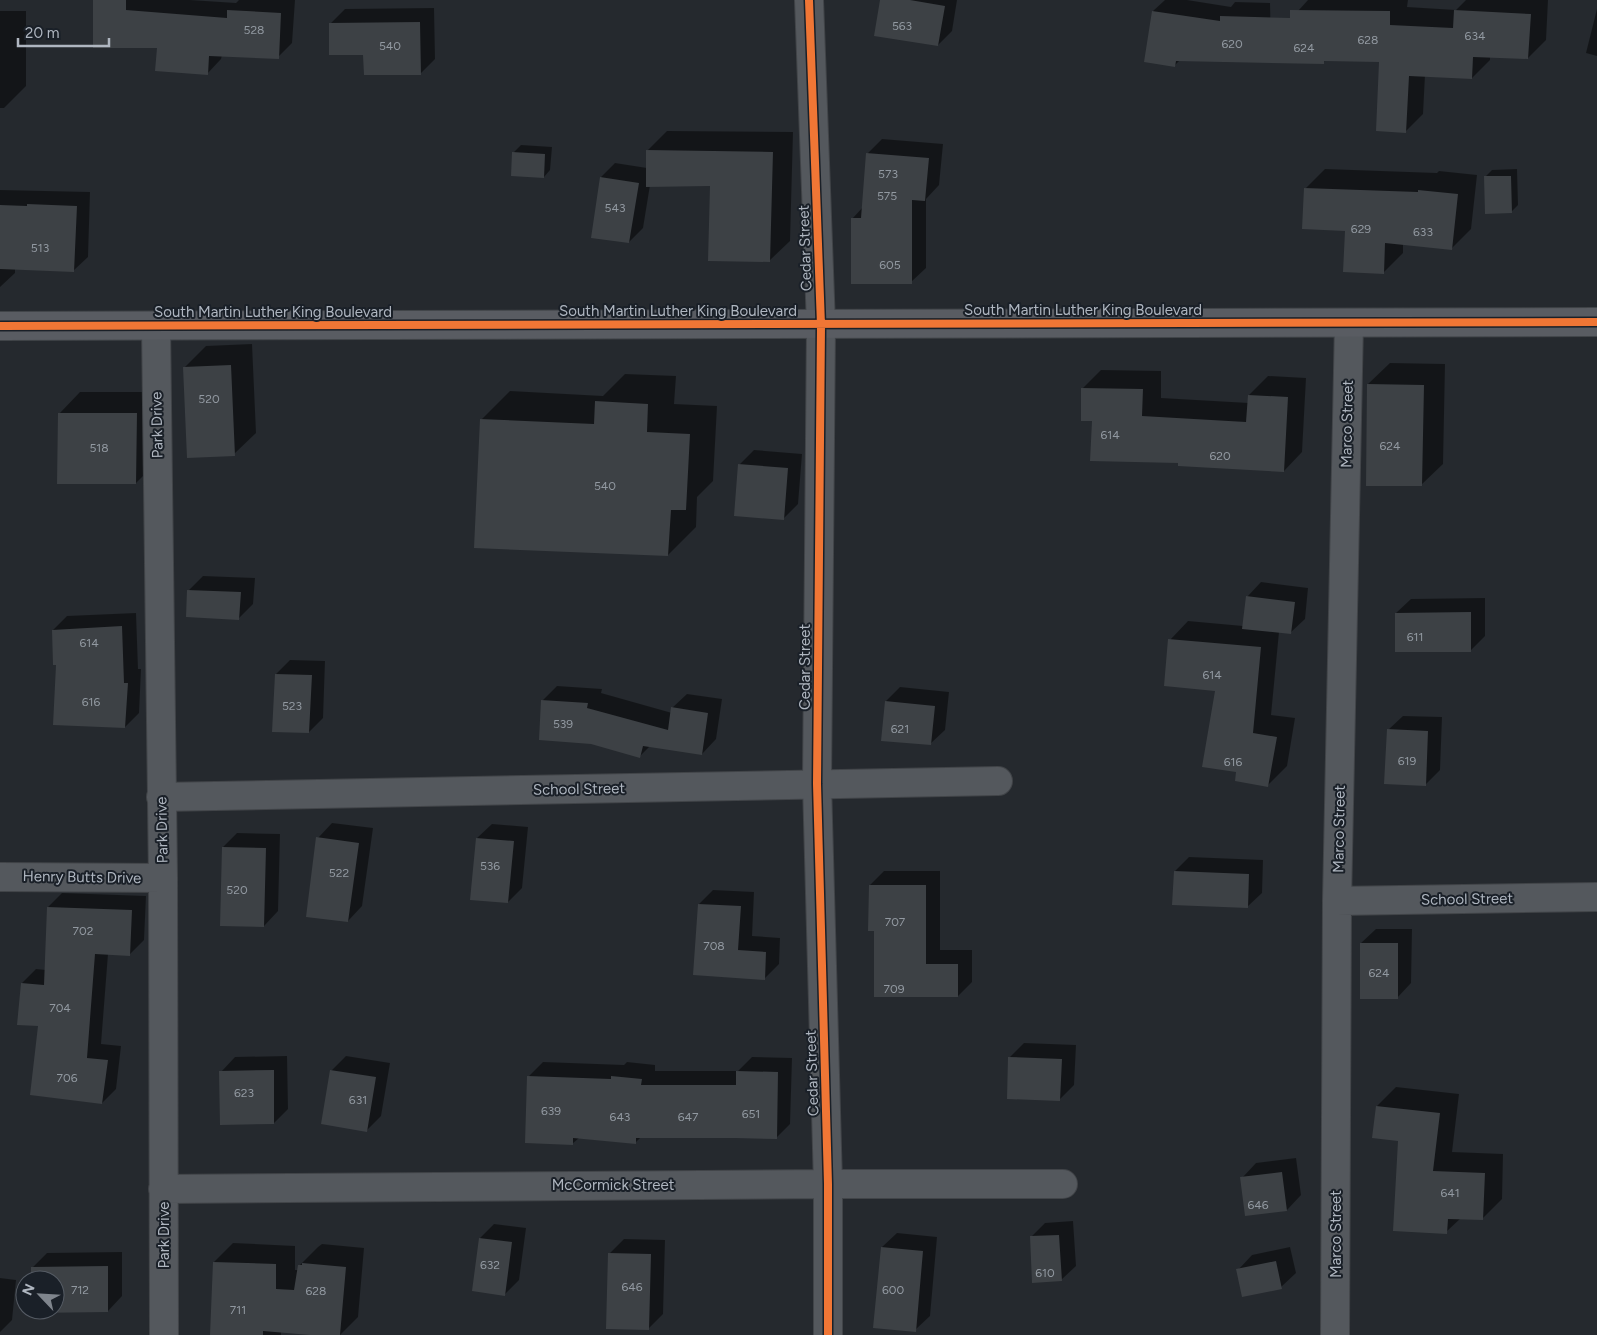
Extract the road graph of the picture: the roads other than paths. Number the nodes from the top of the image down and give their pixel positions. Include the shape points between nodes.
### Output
1 (809, 0) edge
2 (1597, 322) edge
3 (1350, 323) junction
4 (821, 325) junction
5 (0, 326) edge
6 (156, 326) junction
7 (998, 781) dead end
8 (818, 784) junction
9 (162, 797) junction
10 (0, 877) edge
11 (163, 878) junction
12 (1597, 897) edge
13 (1337, 901) junction
14 (828, 1184) junction
15 (1064, 1184) dead end
16 (163, 1189) junction
17 (164, 1335) edge
18 (828, 1335) edge
19 (1335, 1335) edge

1 - 4 street, Cedar Street
2 - 3 street, South Martin Luther King Boulevard
3 - 4 street, South Martin Luther King Boulevard
3 - 13 street, Marco Street
4 - 6 street, South Martin Luther King Boulevard
4 - 8 street, Cedar Street
5 - 6 street, South Martin Luther King Boulevard
6 - 9 street, Park Drive
7 - 8 street, School Street
8 - 9 street, School Street
8 - 14 street, Cedar Street
9 - 11 street, Park Drive
10 - 11 street, Henry Butts Drive
11 - 16 street, Park Drive
12 - 13 street, School Street
13 - 19 street, Marco Street
14 - 15 street, McCormick Street
14 - 16 street, McCormick Street
14 - 18 street, Cedar Street
16 - 17 street, Park Drive

